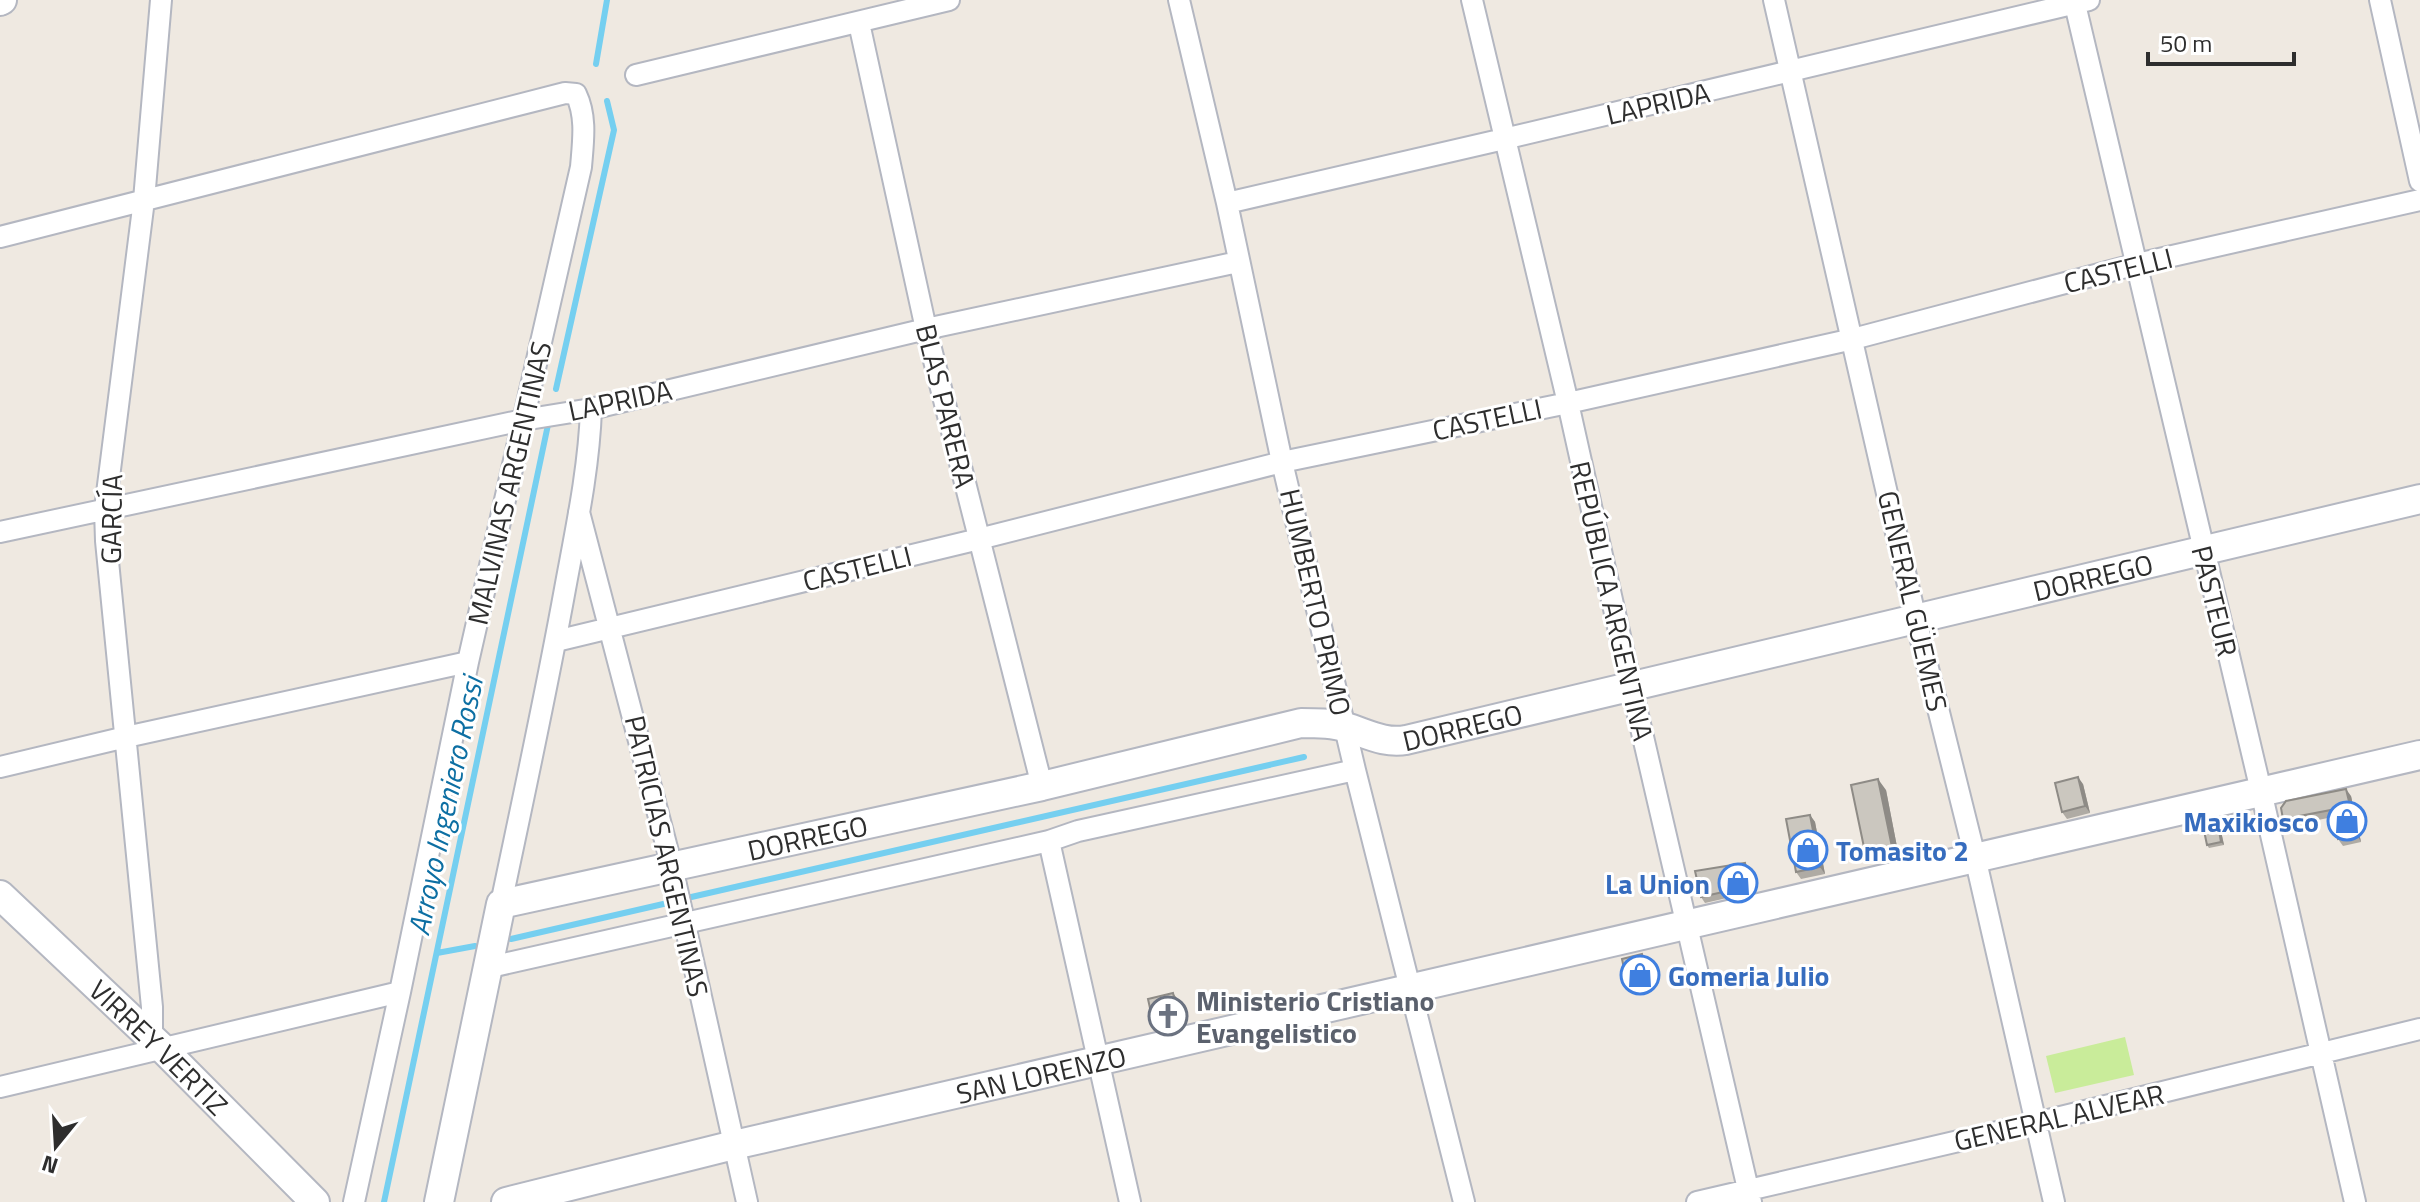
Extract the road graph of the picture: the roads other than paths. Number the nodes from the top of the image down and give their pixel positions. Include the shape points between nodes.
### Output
1 (161, 0) edge
2 (949, 0) edge
3 (1179, 0) edge
4 (1472, 0) edge
5 (1774, 0) edge
6 (2380, 0) edge
7 (2079, 1) edge
8 (859, 23) junction
9 (1791, 71) junction
10 (636, 75) dead end
11 (1504, 139) junction
12 (2419, 169) edge
13 (144, 200) junction
14 (2420, 200) edge
15 (1227, 203) junction
16 (0, 237) edge
17 (1238, 262) junction
18 (2137, 264) junction
19 (926, 329) junction
20 (1853, 339) junction
21 (1568, 403) junction
22 (583, 410) junction
23 (533, 418) junction
24 (1282, 462) junction
25 (2420, 499) edge
26 (105, 509) junction
27 (579, 512) junction
28 (0, 532) edge
29 (979, 539) junction
30 (2203, 551) junction
31 (1916, 620) junction
32 (611, 628) junction
33 (556, 641) junction
34 (468, 662) junction
35 (1631, 685) junction
36 (1345, 727) junction
37 (126, 737) junction
38 (2420, 755) edge
39 (0, 767) edge
40 (1355, 770) junction
41 (1042, 786) junction
42 (2261, 791) junction
43 (1049, 841) junction
44 (1975, 857) junction
45 (672, 867) junction
46 (0, 895) edge
47 (501, 904) junction
48 (684, 924) junction
49 (1686, 925) junction
50 (486, 968) junction
51 (1411, 989) junction
52 (400, 992) junction
53 (2420, 1029) edge
54 (157, 1044) junction
55 (2321, 1054) junction
56 (1097, 1062) junction
57 (0, 1087) edge
58 (2036, 1123) junction
59 (734, 1145) junction
60 (1749, 1196) edge
61 (315, 1202) edge
62 (354, 1202) edge
63 (439, 1202) edge
64 (506, 1202) edge
65 (747, 1202) edge
66 (1130, 1202) edge
67 (1464, 1202) edge
68 (1697, 1202) edge
69 (2054, 1202) edge
70 (2355, 1202) edge

1 - 13 street, GARCÍA
2 - 8 street
3 - 15 street, HUMBERTO PRIMO
4 - 11 street, REPÚBLICA ARGENTINA
5 - 9 street, GENERAL GÜEMES
6 - 12 street
7 - 9 street, LAPRIDA
7 - 18 street, PASTEUR
8 - 10 street
8 - 19 street, BLAS PARERA
9 - 11 street, LAPRIDA
9 - 20 street, GENERAL GÜEMES
11 - 15 street, LAPRIDA
11 - 21 street, REPÚBLICA ARGENTINA
13 - 16 street
13 - 23 street, MALVINAS ARGENTINAS via 576,94 584,132 581,167
13 - 26 street, GARCÍA
14 - 18 street, CASTELLI
15 - 17 street, HUMBERTO PRIMO
17 - 19 street, LAPRIDA
17 - 24 street, HUMBERTO PRIMO
18 - 20 street, CASTELLI
18 - 30 street, PASTEUR
19 - 22 street, LAPRIDA
19 - 29 street, BLAS PARERA
20 - 21 street, CASTELLI
20 - 31 street, GENERAL GÜEMES
21 - 24 street, CASTELLI
21 - 35 street, REPÚBLICA ARGENTINA
22 - 23 street, LAPRIDA
22 - 27 street via 590,435
23 - 26 street, LAPRIDA
23 - 34 street, MALVINAS ARGENTINAS
24 - 29 street, CASTELLI
24 - 36 street, HUMBERTO PRIMO
25 - 30 street, DORREGO
26 - 28 street, LAPRIDA
26 - 37 street, GARCÍA
27 - 32 street, PATRICIAS ARGENTINAS
27 - 33 street
29 - 32 street, CASTELLI
29 - 41 street, BLAS PARERA
30 - 31 street, DORREGO
30 - 42 street, PASTEUR
31 - 35 street, DORREGO
31 - 44 street, GENERAL GÜEMES
32 - 33 street, CASTELLI
32 - 45 street, PATRICIAS ARGENTINAS
33 - 47 street
34 - 37 street
34 - 52 street, MALVINAS ARGENTINAS
35 - 36 street, DORREGO via 1395,742
35 - 49 street, REPÚBLICA ARGENTINA
36 - 40 street, HUMBERTO PRIMO
36 - 41 street, DORREGO via 1301,723
37 - 39 street
37 - 54 street, GARCÍA
38 - 42 street, SAN LORENZO
40 - 43 street, DORREGO
40 - 51 street, HUMBERTO PRIMO
41 - 45 street, DORREGO
42 - 44 street, SAN LORENZO
42 - 55 street, PASTEUR
43 - 48 street, DORREGO
43 - 56 street
44 - 49 street, SAN LORENZO
44 - 58 street, GENERAL GÜEMES
45 - 47 street, DORREGO
45 - 48 street, PATRICIAS ARGENTINAS
46 - 54 street, VIRREY VERTIZ
47 - 50 street
48 - 50 street, DORREGO
48 - 59 street, PATRICIAS ARGENTINAS
49 - 51 street, SAN LORENZO
49 - 60 street, REPÚBLICA ARGENTINA
50 - 63 street
51 - 56 street, SAN LORENZO
51 - 67 street, HUMBERTO PRIMO
52 - 54 street
52 - 62 street, MALVINAS ARGENTINAS
53 - 55 street, GENERAL ALVEAR
54 - 57 street
54 - 61 street, VIRREY VERTIZ
55 - 58 street, GENERAL ALVEAR
55 - 70 street, PASTEUR
56 - 59 street, SAN LORENZO
56 - 66 street
58 - 60 street, GENERAL ALVEAR
58 - 69 street, GENERAL GÜEMES
59 - 64 street, SAN LORENZO
59 - 65 street, PATRICIAS ARGENTINAS
60 - 68 street, GENERAL ALVEAR

